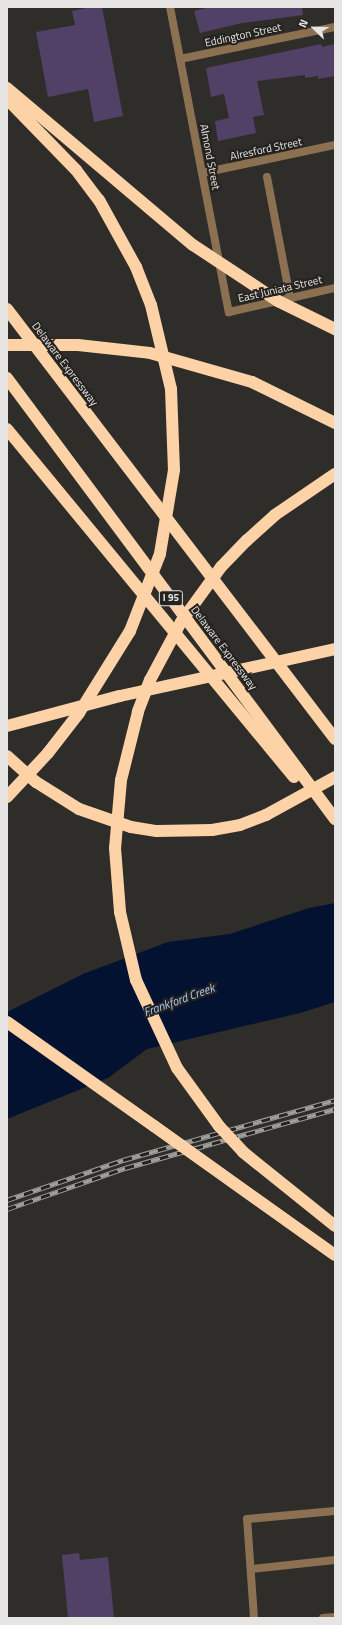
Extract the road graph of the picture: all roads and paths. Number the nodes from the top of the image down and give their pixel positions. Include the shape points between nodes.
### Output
1 (170, 7) edge
2 (335, 27) edge
3 (180, 59) junction
4 (7, 88) edge
5 (7, 98) edge
6 (335, 145) edge
7 (202, 173) junction
8 (267, 177) dead end
9 (335, 288) edge
10 (290, 298) junction
11 (7, 309) edge
12 (229, 312) joint
13 (335, 329) edge
14 (7, 345) edge
15 (7, 378) edge
16 (335, 423) edge
17 (7, 429) edge
18 (335, 474) edge
19 (335, 649) edge
20 (7, 726) edge
21 (335, 739) edge
22 (7, 756) edge
23 (335, 777) edge
24 (7, 797) edge
25 (335, 819) edge
26 (335, 826) edge
27 (7, 1022) edge
28 (335, 1226) edge
29 (335, 1255) edge
30 (335, 1511) edge
31 (335, 1560) edge
32 (251, 1569) junction
33 (335, 1617) edge
34 (254, 1618) edge
35 (323, 1618) edge

1 - 3 street, Almond Street
2 - 3 street, Eddington Street
3 - 7 street, Almond Street
4 - 13 highway, bridge via 193,245 278,301
5 - 24 highway, bridge via 76,170 99,200 136,267 151,305 168,374 174,429 174,470 160,554 130,631 79,713 48,753
6 - 7 street, Alresford Street
7 - 12 street, Almond Street
8 - 10 street
9 - 10 street, East Juniata Street
10 - 12 street, East Juniata Street
11 - 21 highway, Delaware Expressway
14 - 16 highway, bridge via 78,345 150,353 252,382
15 - 25 highway, Delaware Expressway / I 95
17 - 26 highway
18 - 28 highway, bridge via 275,515 248,540 209,582 180,622 150,680 134,725 121,780 115,848 120,912 136,980 178,1068 219,1126 244,1152
19 - 20 highway, bridge via 127,694
22 - 23 highway, bridge via 36,782 79,810 104,819 157,831 212,830 240,825 272,812
27 - 29 highway, bridge
30 - 32 street via 247,1520
31 - 32 street
32 - 34 street
33 - 35 street

